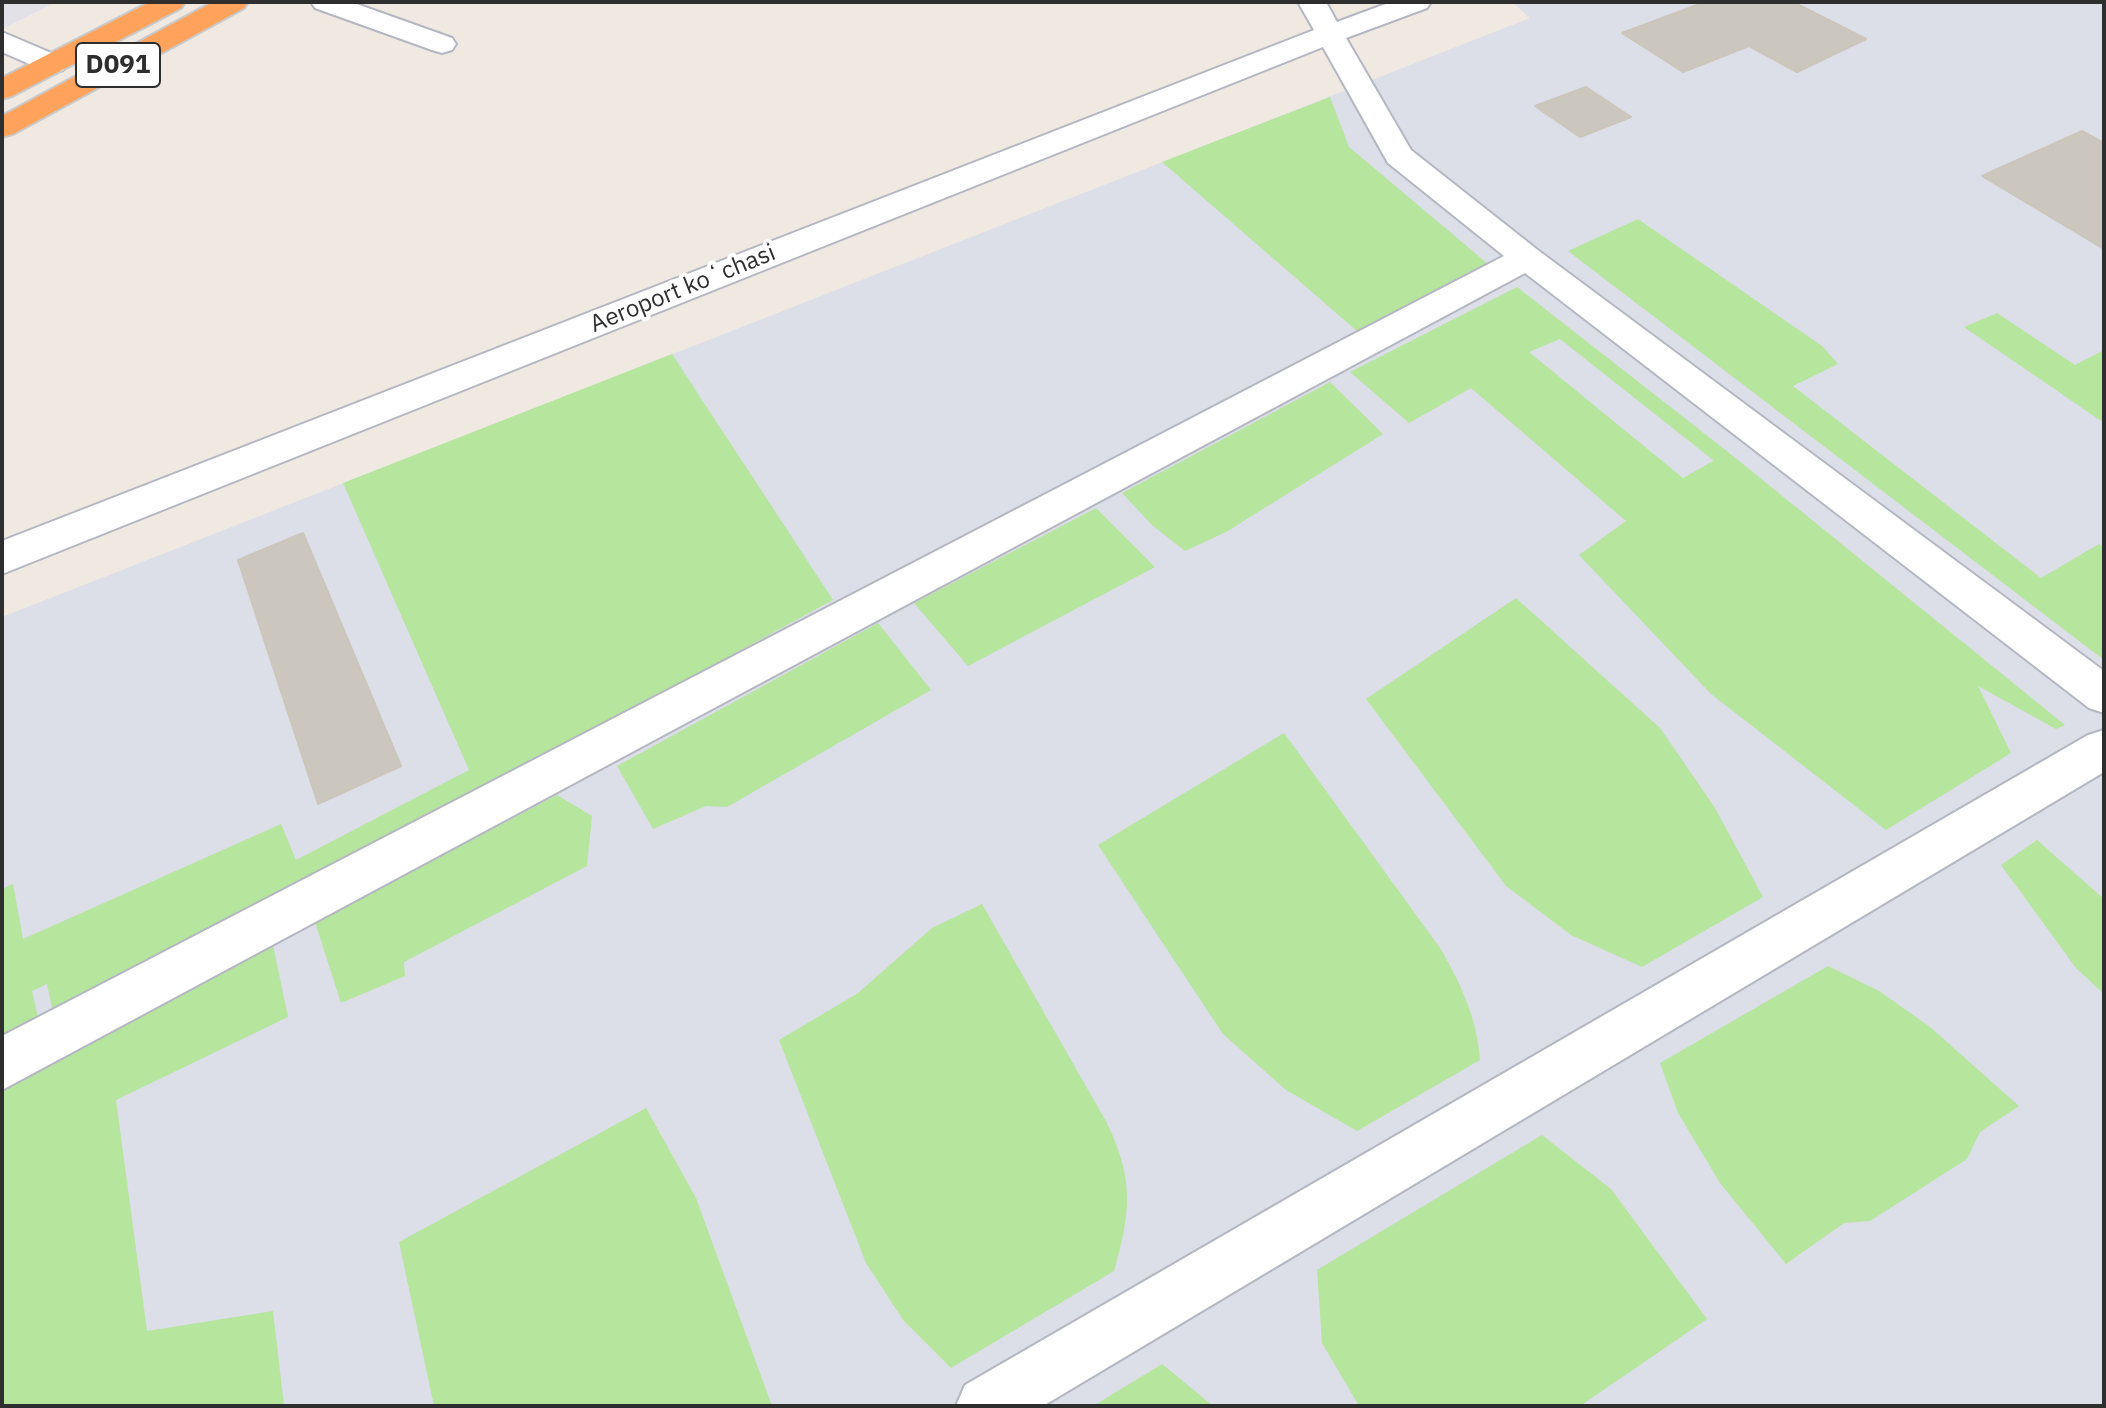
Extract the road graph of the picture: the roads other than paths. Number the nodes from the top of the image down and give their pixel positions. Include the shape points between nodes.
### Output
1 (171, 2) edge
2 (234, 2) edge
3 (325, 2) edge
4 (1312, 2) edge
5 (1417, 2) edge
6 (1330, 34) junction
7 (2, 41) edge
8 (442, 44) dead end
9 (53, 64) junction
10 (2, 90) edge
11 (2, 128) edge
12 (1527, 258) junction
13 (2, 558) edge
14 (2104, 695) edge
15 (2104, 749) edge
16 (2, 1064) edge
17 (986, 1406) edge

1 - 9 highway, D091
2 - 11 highway, D091
3 - 8 street
4 - 6 street
5 - 6 street, Aeroport koʻchasi
6 - 12 street via 1399,156
6 - 13 street, Aeroport koʻchasi
7 - 9 street
9 - 10 highway, D091
12 - 14 street
12 - 16 street
15 - 17 street

